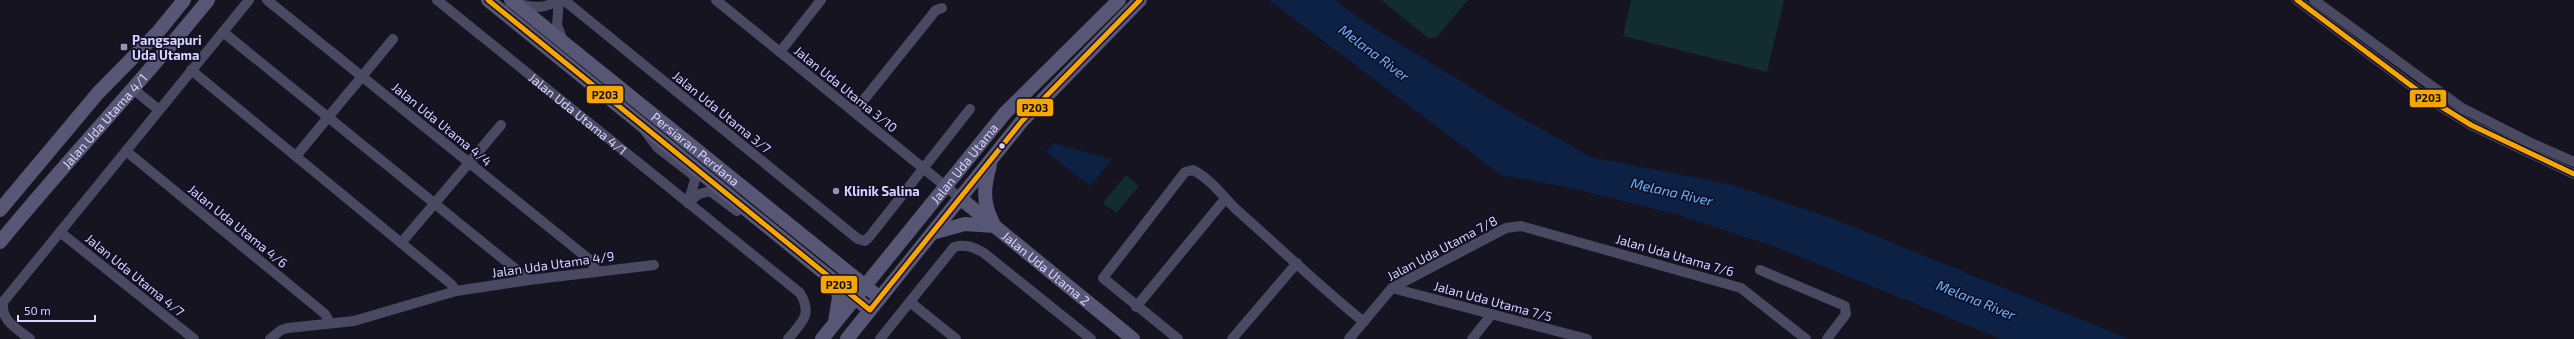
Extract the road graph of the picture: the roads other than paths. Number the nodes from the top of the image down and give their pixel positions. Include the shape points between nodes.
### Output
1 (184, 0) edge
2 (208, 0) edge
3 (249, 0) edge
4 (267, 0) edge
5 (437, 0) edge
6 (488, 0) edge
7 (559, 0) edge
8 (564, 0) edge
9 (716, 0) edge
10 (820, 0) edge
11 (1119, 0) edge
12 (1140, 0) edge
13 (2296, 0) edge
14 (2314, 0) edge
15 (513, 2) edge
16 (942, 8) dead end
17 (223, 32) junction
18 (393, 39) dead end
19 (563, 41) junction
20 (780, 52) junction
21 (192, 70) junction
22 (362, 76) junction
23 (132, 88) junction
24 (970, 109) dead end
25 (159, 110) junction
26 (854, 112) junction
27 (328, 117) junction
28 (501, 125) dead end
29 (643, 126) junction
30 (126, 151) junction
31 (296, 156) junction
32 (993, 157) junction
33 (469, 162) junction
34 (2574, 162) edge
35 (924, 168) junction
36 (2574, 174) edge
37 (946, 186) junction
38 (960, 198) junction
39 (1225, 199) junction
40 (435, 203) junction
41 (688, 203) junction
42 (0, 210) edge
43 (765, 225) junction
44 (994, 226) junction
45 (1521, 226) joint
46 (60, 232) junction
47 (932, 233) junction
48 (0, 242) edge
49 (401, 243) junction
50 (885, 261) junction
51 (1296, 263) junction
52 (654, 265) dead end
53 (1760, 270) dead end
54 (597, 271) junction
55 (847, 271) junction
56 (528, 280) junction
57 (836, 282) junction
58 (865, 286) junction
59 (1392, 288) junction
60 (456, 291) junction
61 (856, 298) junction
62 (880, 298) junction
63 (910, 302) junction
64 (1136, 307) junction
65 (870, 310) junction
66 (1492, 314) junction
67 (1364, 322) junction
68 (330, 323) junction
69 (834, 324) junction
70 (30, 339) edge
71 (194, 339) edge
72 (270, 339) edge
73 (788, 339) edge
74 (822, 339) edge
75 (847, 339) edge
76 (880, 339) edge
77 (956, 339) edge
78 (1091, 339) edge
79 (1133, 339) edge
80 (1178, 339) edge
81 (1232, 339) edge
82 (1349, 339) edge
83 (1472, 339) edge
84 (1585, 339) edge
85 (1806, 339) edge
86 (1827, 339) edge

1 - 42 main road, Jalan Uda Utama 4/1 via 158,32 98,93
2 - 23 main road, Jalan Uda Utama 4/1 via 173,44
3 - 17 street
4 - 22 street, Jalan Uda Utama 4/4
5 - 41 street, Jalan Uda Utama 4/1
6 - 29 main road, Persiaran Perdana
7 - 15 street via 541,8
7 - 19 street via 557,25
8 - 35 street, Jalan Uda Utama 3/7 via 858,239 865,241
9 - 20 street, Jalan Uda Utama 3/10
10 - 20 street
11 - 37 main road, Jalan Uda Utama via 1005,112
12 - 32 main road, Jalan Uda Utama via 1022,121
13 - 36 street via 2429,99 2470,125
14 - 34 street via 2462,108
15 - 19 main road, Persiaran Perdana
16 - 26 street via 936,10
17 - 21 street
17 - 27 street
18 - 22 street
19 - 55 main road, Persiaran Perdana
20 - 26 street, Jalan Uda Utama 3/10
21 - 25 street
21 - 31 street
22 - 27 street
22 - 33 street, Jalan Uda Utama 4/4
23 - 25 street
23 - 48 main road, Jalan Uda Utama 4/1 via 60,168
24 - 35 street
25 - 30 street
26 - 35 street, Jalan Uda Utama 3/10
27 - 31 street
27 - 40 street
28 - 33 street
29 - 41 street via 657,147 693,175 695,180
29 - 43 main road, Persiaran Perdana
30 - 46 street
30 - 68 street, Jalan Uda Utama 4/6 via 325,314
31 - 49 street
32 - 38 main road, Jalan Uda Utama
32 - 44 main road via 983,194
33 - 40 street
33 - 54 street, Jalan Uda Utama 4/4 via 590,260
35 - 37 street, Jalan Uda Utama 3/10
37 - 38 street, Jalan Uda Utama 3/10
37 - 50 main road, Jalan Uda Utama
38 - 44 main road, Jalan Uda Utama 2
38 - 47 main road, Jalan Uda Utama
39 - 51 street
39 - 64 street
39 - 64 street via 1202,175 1193,170 1185,172 1103,278
40 - 49 street
40 - 56 street
41 - 43 street via 699,194 710,191 742,214
41 - 73 street, Jalan Uda Utama 4/1 via 800,293 807,304 806,316
43 - 57 main road, Persiaran Perdana
44 - 47 main road via 966,224
44 - 79 main road, Jalan Uda Utama 2
45 - 59 street, Jalan Uda Utama 7/8 via 1506,228
45 - 85 street, Jalan Uda Utama 7/6 via 1741,288
46 - 70 street via 3,302 2,311 6,320
46 - 71 street, Jalan Uda Utama 4/7
47 - 62 main road, Jalan Uda Utama
49 - 60 street via 452,284
50 - 55 main road via 872,269
50 - 58 main road, Jalan Uda Utama
51 - 67 street
51 - 81 street
52 - 54 street, Jalan Uda Utama 4/9
53 - 86 street via 1844,305 1847,309 1846,314
54 - 56 street, Jalan Uda Utama 4/9
55 - 58 main road, Persiaran Perdana
56 - 60 street, Jalan Uda Utama 4/9
57 - 61 main road, Persiaran Perdana
57 - 69 main road via 839,297
58 - 61 main road, Jalan Uda Utama
58 - 62 main road, Persiaran Perdana
59 - 66 street, Jalan Uda Utama 7/5
59 - 67 street, Jalan Uda Utama 7/8
60 - 68 street, Jalan Uda Utama 4/9 via 354,321
61 - 65 main road, Persiaran Perdana
61 - 69 main road, Jalan Uda Utama
62 - 65 main road, Jalan Uda Utama
63 - 76 street
63 - 77 street
63 - 78 street via 954,247 974,247
64 - 80 street
65 - 75 main road, Jalan Uda Utama
66 - 83 street
66 - 84 street, Jalan Uda Utama 7/5
67 - 82 street, Jalan Uda Utama 7/8
68 - 72 street, Jalan Uda Utama 4/9 via 288,328
69 - 74 main road, Jalan Uda Utama

